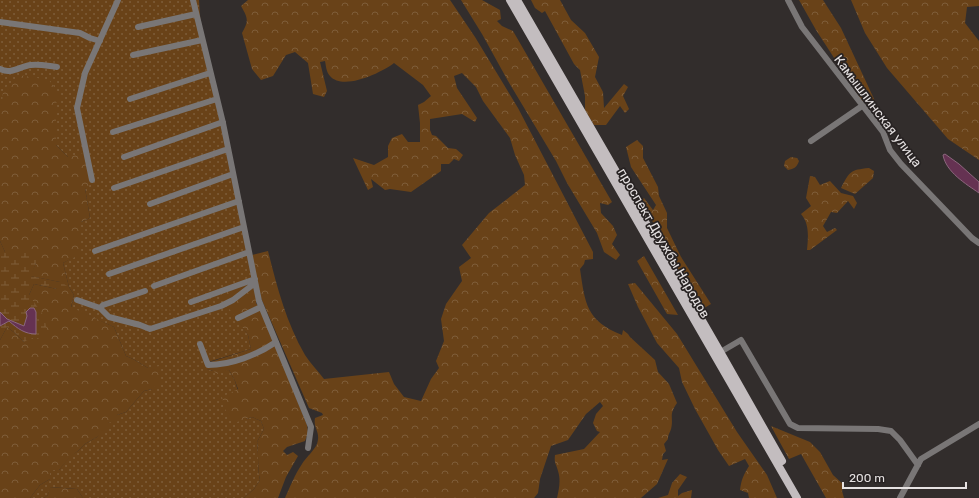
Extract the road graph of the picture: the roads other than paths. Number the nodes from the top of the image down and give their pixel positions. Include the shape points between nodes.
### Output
1 (118, 0) edge
2 (193, 0) edge
3 (510, 0) edge
4 (517, 0) edge
5 (788, 0) edge
6 (196, 14) junction
7 (0, 22) edge
8 (138, 27) dead end
9 (202, 40) junction
10 (100, 41) junction
11 (132, 55) dead end
12 (57, 67) dead end
13 (0, 69) edge
14 (210, 73) junction
15 (130, 99) dead end
16 (217, 99) junction
17 (862, 106) junction
18 (223, 122) junction
19 (113, 132) dead end
20 (811, 141) dead end
21 (228, 149) junction
22 (124, 156) dead end
23 (234, 174) junction
24 (92, 180) dead end
25 (114, 188) dead end
26 (239, 201) junction
27 (150, 204) dead end
28 (244, 227) junction
29 (979, 243) edge
30 (95, 251) dead end
31 (249, 252) junction
32 (109, 274) dead end
33 (255, 281) junction
34 (154, 286) dead end
35 (145, 291) dead end
36 (77, 300) dead end
37 (191, 302) dead end
38 (261, 307) junction
39 (100, 308) junction
40 (238, 318) dead end
41 (276, 342) junction
42 (200, 344) dead end
43 (717, 353) junction
44 (979, 424) edge
45 (308, 448) dead end
46 (918, 465) junction
47 (797, 498) edge
48 (803, 498) edge
49 (900, 498) edge

1 - 10 street
2 - 6 street
3 - 43 main road, проспект Дружбы Народов
4 - 43 main road, проспект Дружбы Народов
5 - 17 street, Камышлинская улица via 802,27
6 - 8 street
6 - 9 street
7 - 10 street via 80,32
9 - 11 street
9 - 14 street
10 - 24 street via 85,73 76,108
12 - 13 street via 30,65 12,71
14 - 15 street
14 - 16 street
16 - 18 street
16 - 19 street
17 - 20 street
17 - 29 street, Камышлинская улица via 883,132 890,150 901,164
18 - 21 street
18 - 22 street
21 - 23 street
21 - 25 street
23 - 26 street
23 - 27 street
26 - 28 street
26 - 30 street
28 - 31 street
28 - 32 street
31 - 33 street
31 - 34 street
33 - 37 street
33 - 38 street
33 - 39 street via 233,300 221,306 150,329 109,317
35 - 39 street
36 - 39 street
38 - 40 street
38 - 41 street
41 - 42 street via 268,348 218,365 208,365
41 - 45 street via 311,427
43 - 46 street via 741,340 790,424 798,428 891,431
43 - 47 main road, проспект Дружбы Народов
43 - 48 main road, проспект Дружбы Народов
44 - 46 street via 921,459
46 - 49 street

